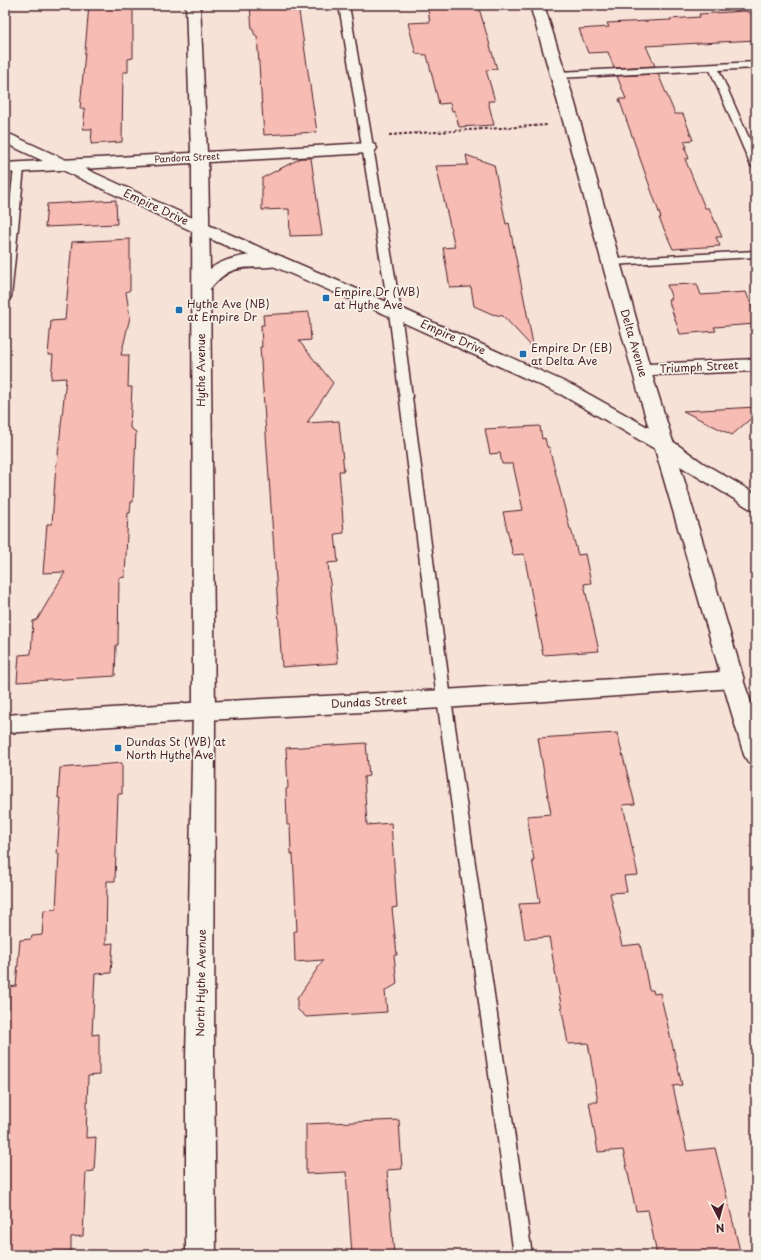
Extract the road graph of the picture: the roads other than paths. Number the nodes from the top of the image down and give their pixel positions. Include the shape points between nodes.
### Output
1 (193, 5) edge
2 (344, 5) edge
3 (537, 5) edge
4 (756, 65) edge
5 (713, 67) junction
6 (559, 75) junction
7 (5, 137) edge
8 (368, 142) junction
9 (200, 158) junction
10 (68, 165) junction
11 (756, 166) edge
12 (12, 168) edge
13 (200, 228) junction
14 (756, 254) edge
15 (277, 261) junction
16 (611, 262) junction
17 (200, 290) junction
18 (5, 297) edge
19 (395, 312) junction
20 (756, 365) edge
21 (641, 370) junction
22 (664, 445) junction
23 (756, 503) edge
24 (733, 680) junction
25 (444, 699) junction
26 (204, 711) junction
27 (5, 724) edge
28 (756, 755) edge
29 (201, 1255) edge
30 (523, 1255) edge

1 - 9 street, Hythe Avenue
2 - 8 lane
3 - 6 street, Delta Avenue
4 - 5 lane
5 - 6 lane
5 - 11 lane
6 - 16 street, Delta Avenue
7 - 10 street, Empire Drive
8 - 9 street, Pandora Street
8 - 19 lane
9 - 10 street, Pandora Street
9 - 13 street, Hythe Avenue
10 - 12 street, Pandora Street
10 - 13 street, Empire Drive
12 - 18 lane
13 - 15 street, Empire Drive
13 - 17 street, Hythe Avenue
14 - 16 lane
15 - 17 street via 239,263 224,268 213,274
15 - 19 street, Empire Drive
16 - 21 street, Delta Avenue
17 - 26 street, Hythe Avenue
19 - 22 street, Empire Drive via 569,391
19 - 25 lane
20 - 21 street, Triumph Street
21 - 22 street, Delta Avenue
22 - 23 street, Empire Drive via 696,468
22 - 24 street, Delta Avenue
24 - 25 street, Dundas Street
24 - 28 street, Delta Avenue
25 - 26 street, Dundas Street
25 - 30 lane
26 - 27 street, Dundas Street
26 - 29 street, North Hythe Avenue via 200,1059

